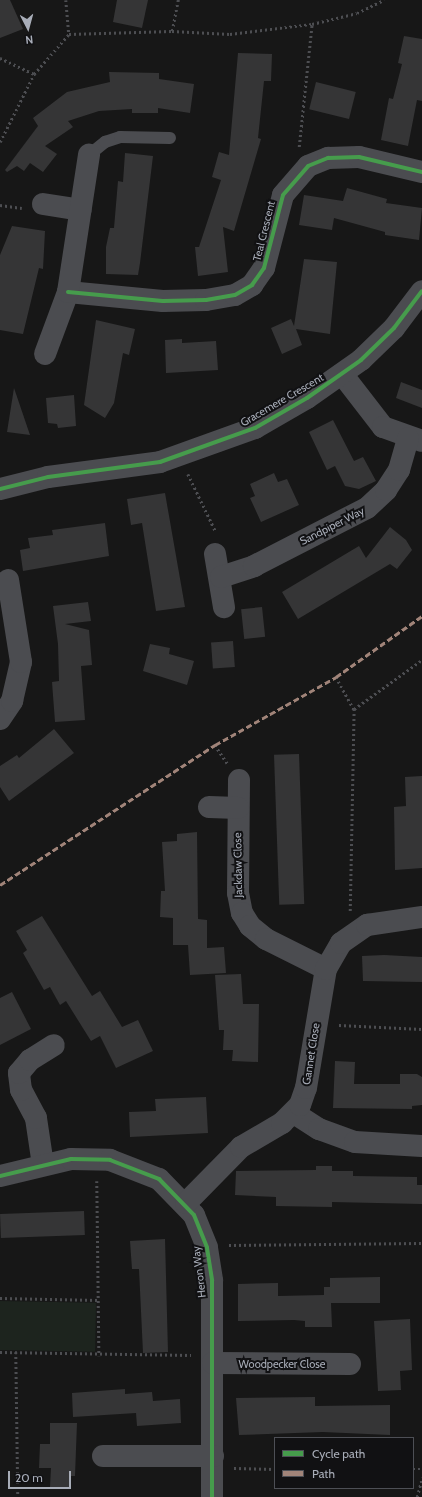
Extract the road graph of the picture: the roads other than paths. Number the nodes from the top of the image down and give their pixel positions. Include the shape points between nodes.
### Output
1 (170, 138) dead end
2 (89, 155) joint
3 (422, 172) edge
4 (43, 204) dead end
5 (81, 210) junction
6 (422, 291) edge
7 (68, 292) junction
8 (45, 354) dead end
9 (342, 374) junction
10 (415, 440) edge
11 (0, 489) edge
12 (215, 554) road end
13 (221, 577) junction
14 (8, 580) dead end
15 (224, 607) dead end
16 (7, 617) edge
17 (0, 719) edge
18 (239, 780) dead end
19 (209, 807) dead end
20 (238, 808) junction
21 (422, 917) edge
22 (326, 968) junction
23 (54, 1045) dead end
24 (294, 1113) junction
25 (422, 1146) edge
26 (43, 1165) junction
27 (0, 1176) edge
28 (186, 1203) junction
29 (213, 1363) junction
30 (350, 1364) dead end
31 (103, 1456) dead end
32 (213, 1462) junction
33 (212, 1497) edge

1 - 2 lane via 120,137 105,142
2 - 5 street
3 - 7 street, Teal Crescent via 349,157 328,158 303,170 283,195 264,268 243,291 221,298 182,301
4 - 5 street
5 - 7 street
6 - 9 street, Gracemere Crescent via 379,344
7 - 8 street
9 - 10 street, Sandpiper Way via 375,419 393,433
9 - 11 street, Gracemere Crescent via 255,428 180,457 145,465 48,476
10 - 13 street, Sandpiper Way via 386,490 367,508 254,566
12 - 13 street
13 - 15 street
14 - 16 street
16 - 17 street via 20,646 20,675 12,701
18 - 20 street, Jackdaw Close
19 - 20 street
20 - 22 street, Jackdaw Close via 238,893 245,920 271,942
21 - 22 street, Gannet Close via 377,922 350,934
22 - 24 street, Gannet Close via 306,1088
23 - 26 street via 30,1060 19,1073 21,1090 36,1118
24 - 25 street via 319,1129 355,1142
24 - 28 street via 241,1147
26 - 27 street, Heron Way
26 - 28 street, Heron Way via 97,1158 146,1172
28 - 29 street, Heron Way via 207,1248 212,1281
29 - 30 street, Woodpecker Close
29 - 32 street, Heron Way
31 - 32 street
32 - 33 street, Heron Way

